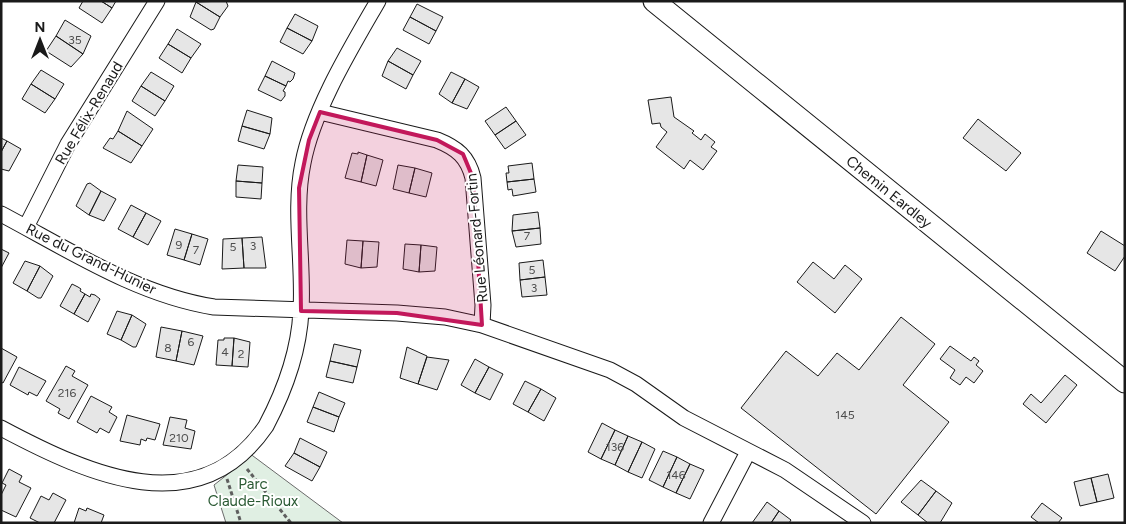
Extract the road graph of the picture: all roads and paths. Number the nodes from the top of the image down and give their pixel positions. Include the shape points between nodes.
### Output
1 (157, 1) edge
2 (378, 1) edge
3 (654, 1) edge
4 (320, 112) junction
5 (1, 214) edge
6 (26, 227) junction
7 (301, 311) junction
8 (482, 325) junction
9 (1125, 382) edge
10 (1, 428) edge
11 (748, 452) junction
12 (242, 463) junction
13 (226, 476) junction
14 (241, 523) edge
15 (291, 523) edge
16 (711, 523) edge
17 (863, 523) edge

1 - 6 street, Rue Félix-Renaud via 68,144
2 - 4 street
3 - 9 main road, Chemin Eardley
4 - 7 street via 308,140 299,188
4 - 8 street, Rue Léonard-Fortin via 436,140 452,146 470,164 483,304
5 - 6 street, Rue du Grand-Hunier
6 - 7 street, Rue du Grand-Hunier via 127,280 185,303
7 - 8 street, Rue du Grand-Hunier via 397,313
7 - 12 street via 290,375 262,434
8 - 11 street, Rue du Grand-Hunier via 610,370 684,418
10 - 13 street via 91,475 134,490 171,495 191,493 214,485
11 - 16 street
11 - 17 street, Rue du Grand-Hunier via 785,470
12 - 13 street
12 - 15 path
13 - 14 path

